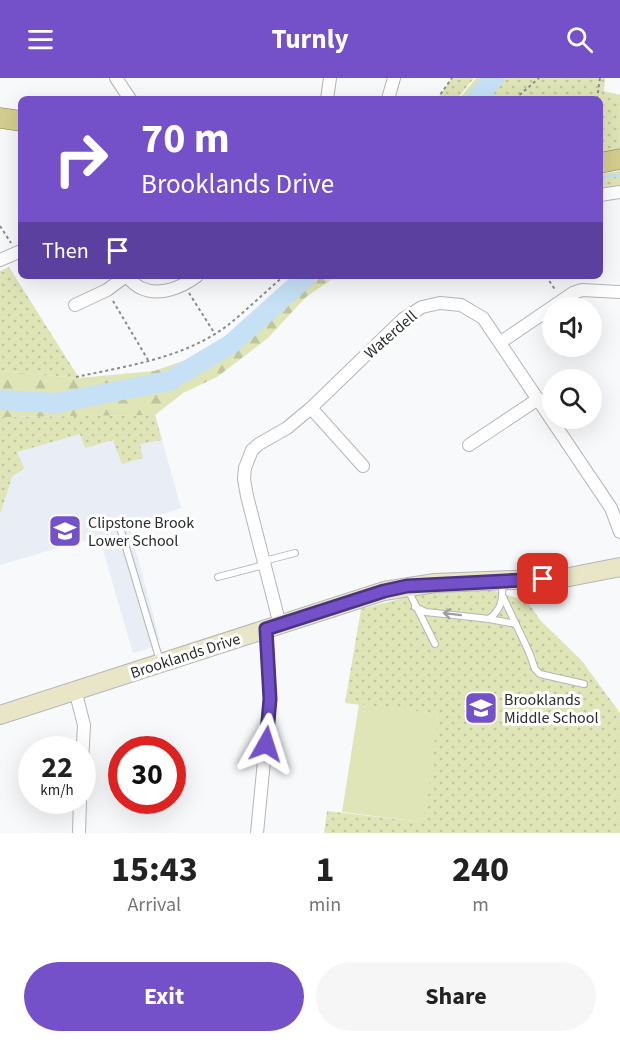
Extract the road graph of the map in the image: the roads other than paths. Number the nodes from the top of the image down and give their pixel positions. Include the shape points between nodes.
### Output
1 (117, 78) edge
2 (330, 78) edge
3 (394, 78) edge
4 (128, 96) edge
5 (327, 96) edge
6 (389, 96) edge
7 (0, 118) edge
8 (18, 121) edge
9 (620, 159) edge
10 (603, 162) edge
11 (620, 192) edge
12 (603, 195) edge
13 (18, 252) edge
14 (0, 260) edge
15 (122, 279) edge
16 (130, 279) edge
17 (193, 279) edge
18 (620, 292) edge
19 (75, 305) dead end
20 (501, 342) junction
21 (538, 399) junction
22 (311, 408) junction
23 (469, 445) dead end
24 (363, 466) dead end
25 (119, 524) dead end
26 (620, 532) edge
27 (295, 553) dead end
28 (264, 563) junction
29 (620, 567) edge
30 (218, 577) dead end
31 (407, 586) junction
32 (503, 589) junction
33 (415, 607) junction
34 (489, 619) junction
35 (516, 624) junction
36 (273, 627) junction
37 (435, 644) dead end
38 (160, 662) junction
39 (584, 684) dead end
40 (75, 690) junction
41 (0, 715) edge
42 (83, 736) edge
43 (80, 814) edge
44 (79, 833) edge
45 (257, 833) edge

1 - 4 street
2 - 5 street
3 - 6 street
7 - 8 main road
9 - 10 main road
11 - 12 street
13 - 14 street
15 - 19 street
16 - 17 street via 141,288 158,292 184,286
18 - 20 street via 573,293
20 - 21 street, Waterdell
20 - 22 street, Waterdell via 483,318 461,305 440,303 422,307 403,320
21 - 23 street
21 - 26 street, Waterdell via 611,508
22 - 24 street
22 - 28 street, Waterdell via 252,450 245,468 247,496
25 - 38 lane
27 - 28 lane
28 - 30 lane
28 - 36 street, Waterdell
29 - 32 street, Brooklands Drive
31 - 32 street, Brooklands Drive via 435,583
31 - 33 lane
31 - 36 street, Brooklands Drive
32 - 34 lane via 501,607
32 - 35 lane
34 -> 33 lane via 426,612
33 - 37 lane
34 - 35 lane
35 - 39 lane via 540,674
36 - 38 street, Brooklands Drive
36 - 45 street, Waterdell
38 - 40 street, Brooklands Drive
40 - 41 street, Brooklands Drive
40 - 42 street
43 - 44 street

